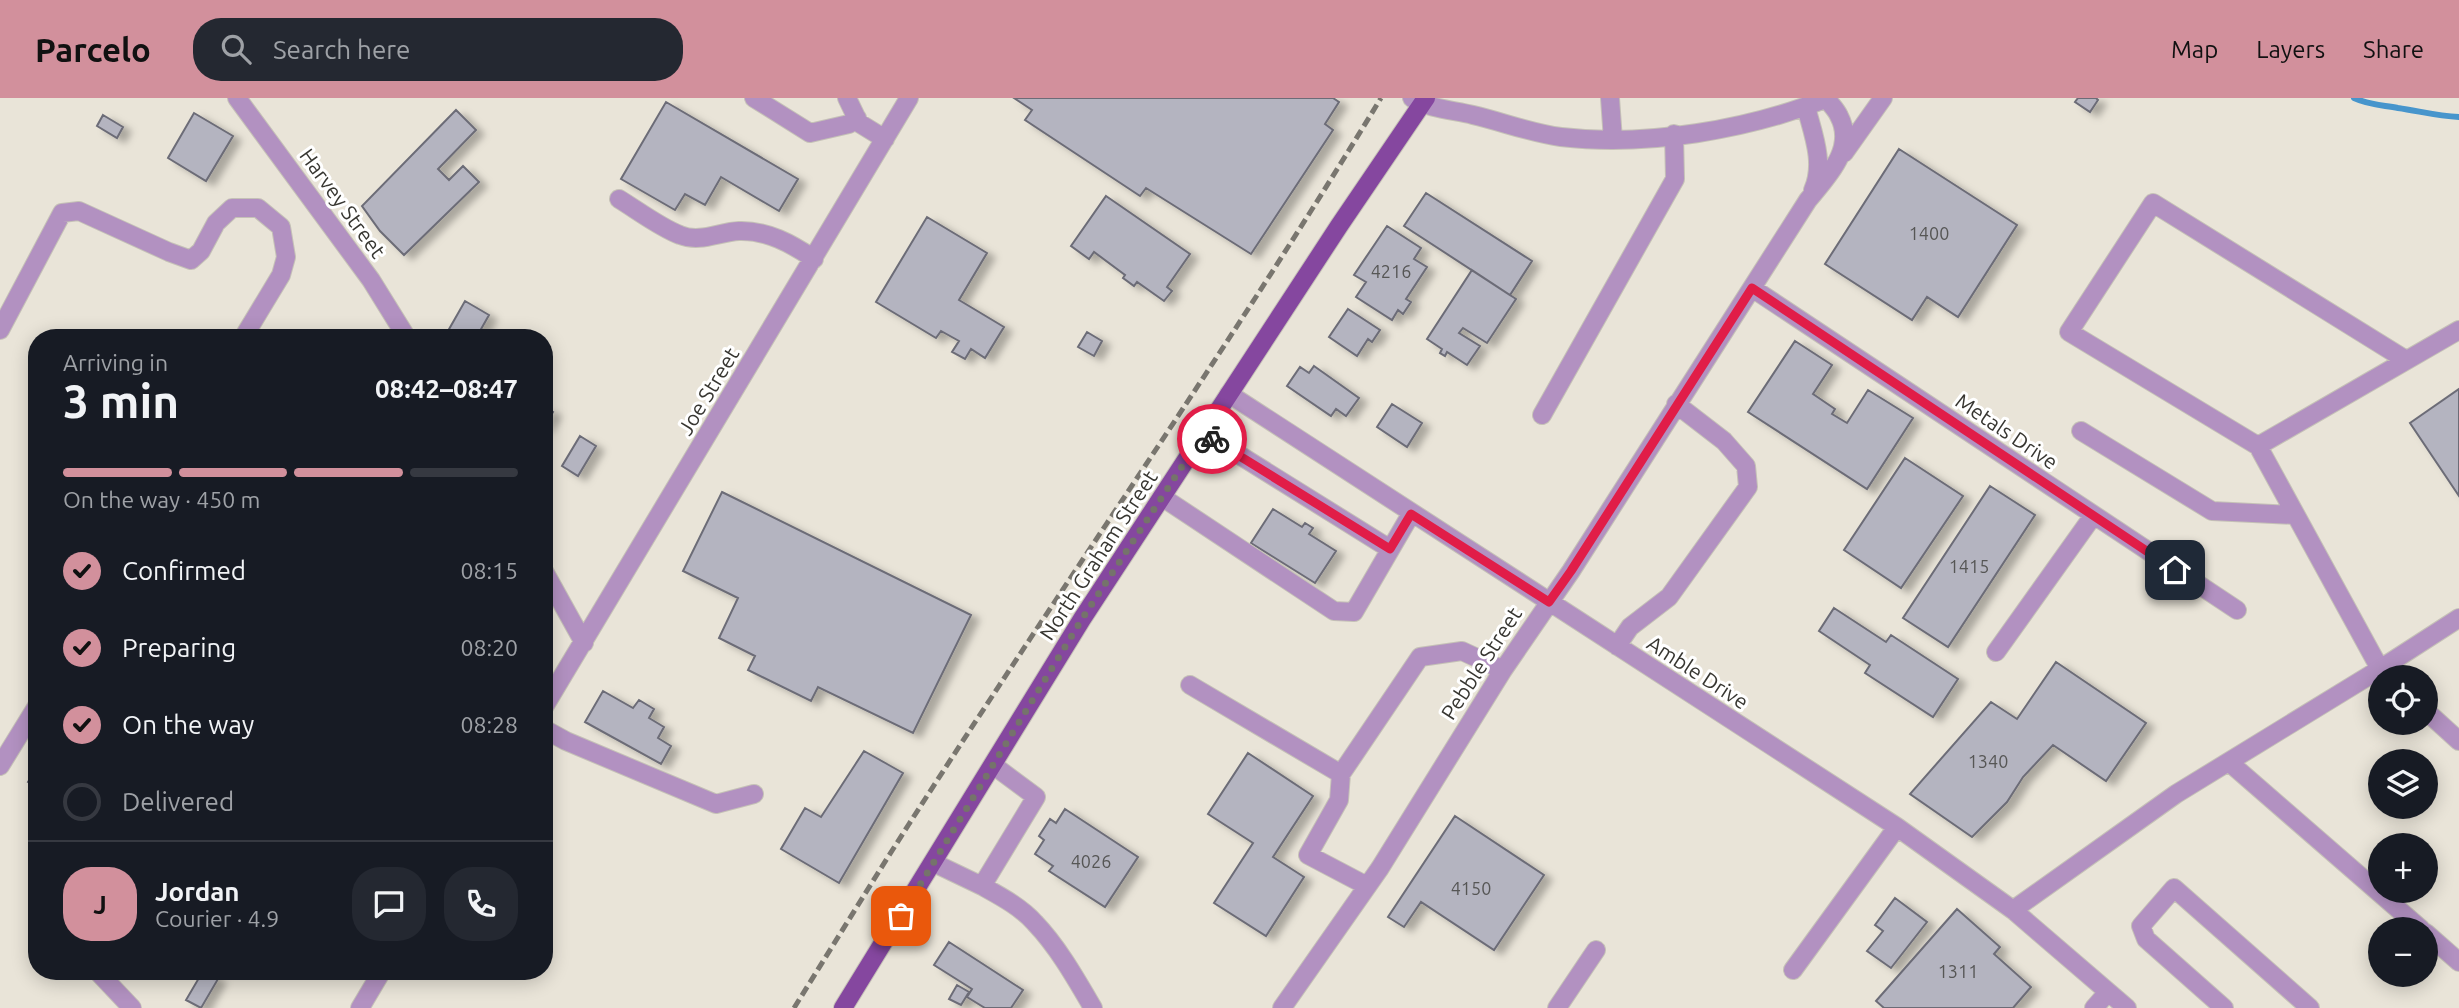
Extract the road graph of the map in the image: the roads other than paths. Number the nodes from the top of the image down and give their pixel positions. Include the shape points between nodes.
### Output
1 (237, 98) edge
2 (754, 98) edge
3 (847, 98) edge
4 (909, 98) edge
5 (1610, 98) edge
6 (1826, 98) edge
7 (1883, 98) edge
8 (1420, 100) edge
9 (1806, 107) junction
10 (857, 118) junction
11 (1674, 134) junction
12 (885, 139) junction
13 (1613, 140) junction
14 (1830, 173) junction
15 (619, 199) dead end
16 (1808, 200) junction
17 (814, 259) junction
18 (1752, 288) junction
19 (248, 329) edge
20 (401, 329) edge
21 (0, 330) edge
22 (2459, 330) edge
23 (2406, 360) junction
24 (1229, 394) junction
25 (1676, 404) junction
26 (1542, 415) dead end
27 (2081, 431) dead end
28 (1204, 433) junction
29 (2258, 446) junction
30 (1162, 498) junction
31 (1411, 514) junction
32 (2295, 515) junction
33 (2093, 516) junction
34 (1390, 549) junction
35 (553, 587) edge
36 (1549, 602) junction
37 (2237, 610) dead end
38 (2459, 618) edge
39 (584, 643) junction
40 (1617, 646) junction
41 (1996, 652) dead end
42 (2380, 665) edge
43 (2396, 665) edge
44 (1503, 670) junction
45 (2368, 683) edge
46 (1190, 685) dead end
47 (553, 693) edge
48 (28, 721) edge
49 (2438, 722) edge
50 (553, 734) edge
51 (2459, 741) edge
52 (2230, 763) junction
53 (993, 765) junction
54 (0, 766) edge
55 (1341, 774) junction
56 (754, 794) dead end
57 (1897, 827) junction
58 (934, 863) junction
59 (982, 886) junction
60 (1367, 886) junction
61 (2013, 909) junction
62 (2407, 917) edge
63 (2438, 944) edge
64 (1596, 950) dead end
65 (2459, 962) edge
66 (1793, 970) dead end
67 (106, 980) edge
68 (377, 980) edge
69 (2108, 992) junction
70 (132, 1008) edge
71 (360, 1008) edge
72 (843, 1008) edge
73 (1093, 1008) edge
74 (1282, 1008) edge
75 (1557, 1008) edge
76 (2094, 1008) edge
77 (2127, 1008) edge
78 (2224, 1008) edge
79 (2310, 1008) edge

1 - 20 street, Harvey Street via 325,215
2 - 10 street via 810,133
3 - 10 street
4 - 12 street, Joe Street
5 - 13 street
6 - 9 street
6 - 14 street, Pebble Street via 1838,113 1845,138
7 - 14 street, Pebble Street
8 - 13 street via 1516,129
8 - 24 main road, North Graham Street
9 - 11 street via 1756,121
9 - 16 street, Pebble Street via 1818,156 1816,183
10 - 12 street
11 - 13 street
11 - 26 street via 1675,178
12 - 17 street, Joe Street
14 - 16 street, Pebble Street
15 - 17 street via 680,235 763,234 786,241
16 - 18 street, Pebble Street
17 - 39 street, Joe Street
18 - 25 street, Pebble Street
18 - 33 street, Metals Drive
19 - 21 street via 281,275 286,257 281,227 258,208 232,208 191,260 79,211 62,213
22 - 23 street
23 - 29 street
23 - 29 street via 2153,202 2069,332
24 - 28 main road, North Graham Street
24 - 31 street, Amble Drive
25 - 36 street, Pebble Street
25 - 40 street via 1724,441 1746,466 1748,487 1669,597 1630,627
27 - 32 street via 2212,511
28 - 30 main road, North Graham Street
28 - 34 street
29 - 32 street
30 - 34 street via 1334,611 1354,612
30 - 53 main road, North Graham Street
31 - 34 street
31 - 36 street, Amble Drive
32 - 42 street
33 - 37 street, Metals Drive
33 - 41 street
35 - 39 street
36 - 40 street, Amble Drive
36 - 44 street, Pebble Street
38 - 43 street
39 - 47 street, Joe Street
40 - 57 street, Amble Drive
44 - 55 street via 1462,651 1420,657
44 - 60 street, Pebble Street
45 - 52 street
46 - 55 street
48 - 54 street
49 - 51 street
50 - 56 street via 716,804
52 - 61 street via 2176,794
52 - 62 street
53 - 58 main road, North Graham Street
53 - 59 street via 1036,797
55 - 60 street via 1339,800 1308,855
57 - 61 street, Amble Drive
57 - 66 street
58 - 59 street
58 - 72 main road, North Graham Street
59 - 73 street via 1035,922
60 - 74 street, Pebble Street
61 - 69 street, Amble Drive
63 - 65 street
64 - 75 street
67 - 70 street
68 - 71 street
69 - 76 street
69 - 77 street, Amble Drive
78 - 79 street via 2146,939 2141,926 2174,888

